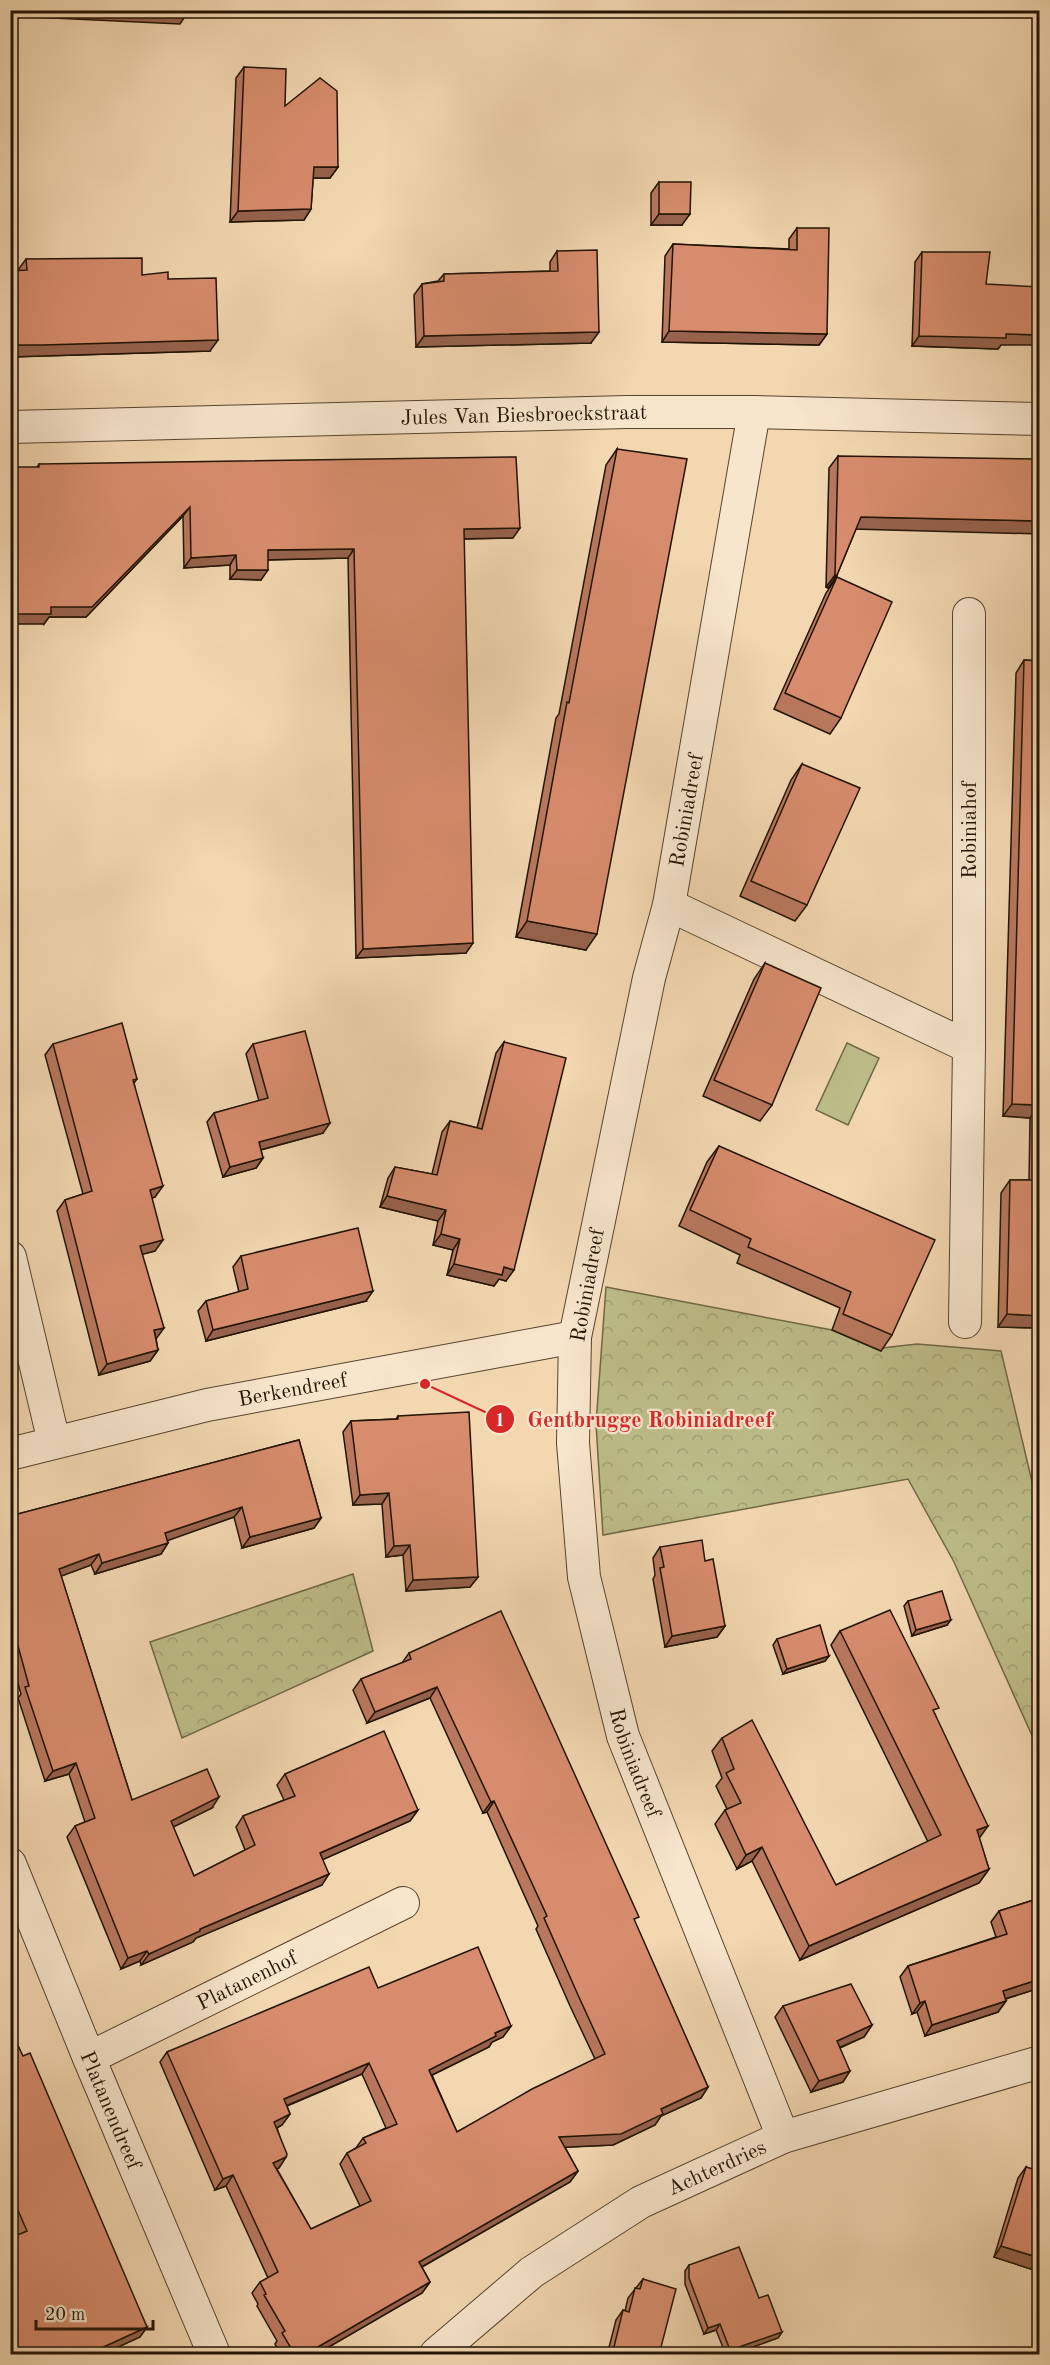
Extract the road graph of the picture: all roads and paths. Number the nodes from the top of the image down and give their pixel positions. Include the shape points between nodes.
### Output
1 (754, 412) junction
2 (1040, 419) edge
3 (10, 427) edge
4 (969, 614) dead end
5 (669, 905) junction
6 (969, 1047) junction
7 (10, 1257) edge
8 (965, 1322) dead end
9 (575, 1337) junction
10 (54, 1442) junction
11 (10, 1454) edge
12 (10, 1864) edge
13 (403, 1903) dead end
14 (89, 2058) junction
15 (1040, 2062) edge
16 (783, 2137) junction
17 (214, 2355) edge
18 (436, 2355) edge

1 - 2 street, Jules Van Biesbroeckstraat
1 - 3 street, Jules Van Biesbroeckstraat
1 - 5 street, Robiniadreef
4 - 6 street, Robiniahof
5 - 6 street
5 - 9 street, Robiniadreef via 649,978
6 - 8 street, Robiniahof
7 - 10 street
9 - 10 street, Berkendreef via 207,1405
9 - 16 street, Robiniadreef via 573,1443 584,1577 623,1736
10 - 11 street, Berkendreef
12 - 14 street, Platanendreef
13 - 14 street, Platanenhof
14 - 17 street, Platanendreef
15 - 16 street, Achterdries
16 - 18 street, Achterdries via 641,2202 532,2272

